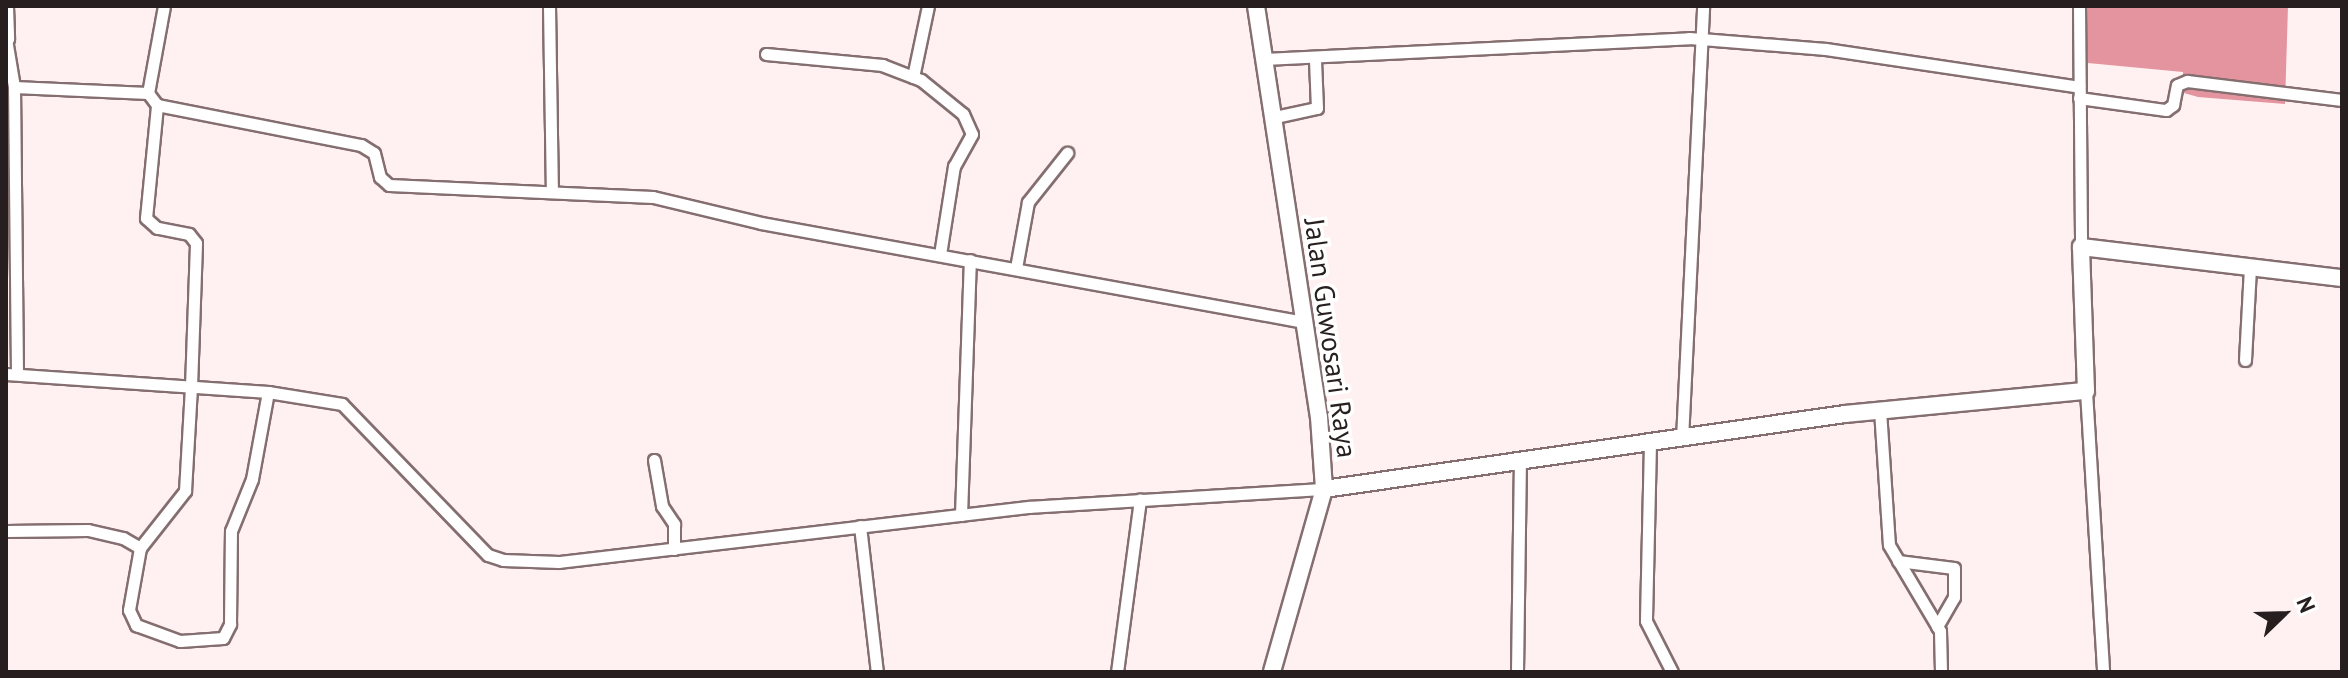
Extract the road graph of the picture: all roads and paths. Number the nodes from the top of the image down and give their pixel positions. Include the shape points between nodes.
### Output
1 (7, 6) edge
2 (164, 6) edge
3 (549, 6) edge
4 (928, 6) edge
5 (1256, 6) edge
6 (1703, 6) edge
7 (2079, 6) edge
8 (7, 39) edge
9 (1701, 39) junction
10 (766, 54) dead end
11 (1264, 59) junction
12 (1315, 60) junction
13 (913, 77) junction
14 (14, 87) junction
15 (2079, 92) junction
16 (148, 93) junction
17 (2342, 100) edge
18 (157, 105) junction
19 (1275, 117) junction
20 (1067, 153) dead end
21 (552, 191) junction
22 (2081, 247) junction
23 (940, 254) junction
24 (970, 260) junction
25 (2250, 267) junction
26 (1016, 268) junction
27 (2342, 278) edge
28 (1304, 322) junction
29 (2245, 360) dead end
30 (11, 374) edge
31 (191, 387) junction
32 (2086, 391) junction
33 (268, 392) junction
34 (1880, 410) junction
35 (1682, 439) junction
36 (1650, 443) junction
37 (654, 460) dead end
38 (1520, 460) junction
39 (1324, 489) junction
40 (1140, 500) junction
41 (961, 515) junction
42 (860, 526) junction
43 (6, 531) edge
44 (140, 548) junction
45 (674, 549) junction
46 (1898, 561) junction
47 (1937, 627) junction
48 (877, 672) edge
49 (1117, 672) edge
50 (1272, 672) edge
51 (1517, 672) edge
52 (1672, 672) edge
53 (1941, 672) edge
54 (2103, 672) edge

1 - 8 street
2 - 16 street
3 - 21 street
4 - 13 street
5 - 11 street, Jalan Guwosari Raya
6 - 9 street
7 - 15 street
8 - 14 street
9 - 12 street
9 - 15 street via 1826,49
9 - 35 street
10 - 13 street via 882,65
11 - 12 street
11 - 19 street, Jalan Guwosari Raya
12 - 19 street via 1317,108
13 - 23 street via 946,98 971,126 972,134 954,166
14 - 16 street
14 - 30 street
15 - 17 street via 2166,110 2173,105 2177,85 2187,81
15 - 22 street
16 - 18 street
18 - 21 street via 361,145 374,153 380,177 389,185
18 - 31 street via 146,218 157,228 189,234 196,243
19 - 28 street, Jalan Guwosari Raya
20 - 26 street via 1026,206
21 - 23 street via 653,197 761,223
22 - 25 street
22 - 32 street
23 - 24 street
24 - 26 street
24 - 41 street
25 - 27 street
25 - 29 street
26 - 28 street
28 - 39 street, Jalan Guwosari Raya
30 - 31 street
31 - 33 street
31 - 44 street via 185,491
32 - 34 street
32 - 54 street
33 - 44 street via 252,479 231,531 227,635 215,641 180,641 136,625 129,610
33 - 45 street via 349,408 493,558 559,562
34 - 35 street
34 - 46 street via 1889,545
35 - 36 street
36 - 38 street
36 - 52 street via 1646,621
37 - 45 street via 662,506 674,524
38 - 39 street
38 - 51 street
39 - 40 street
39 - 50 street, Jalan Guwosari Raya
40 - 41 street
40 - 49 street
41 - 42 street
42 - 45 street
42 - 48 street
43 - 44 street via 88,530
46 - 47 street
46 - 47 street via 1954,568 1954,597
47 - 53 street

